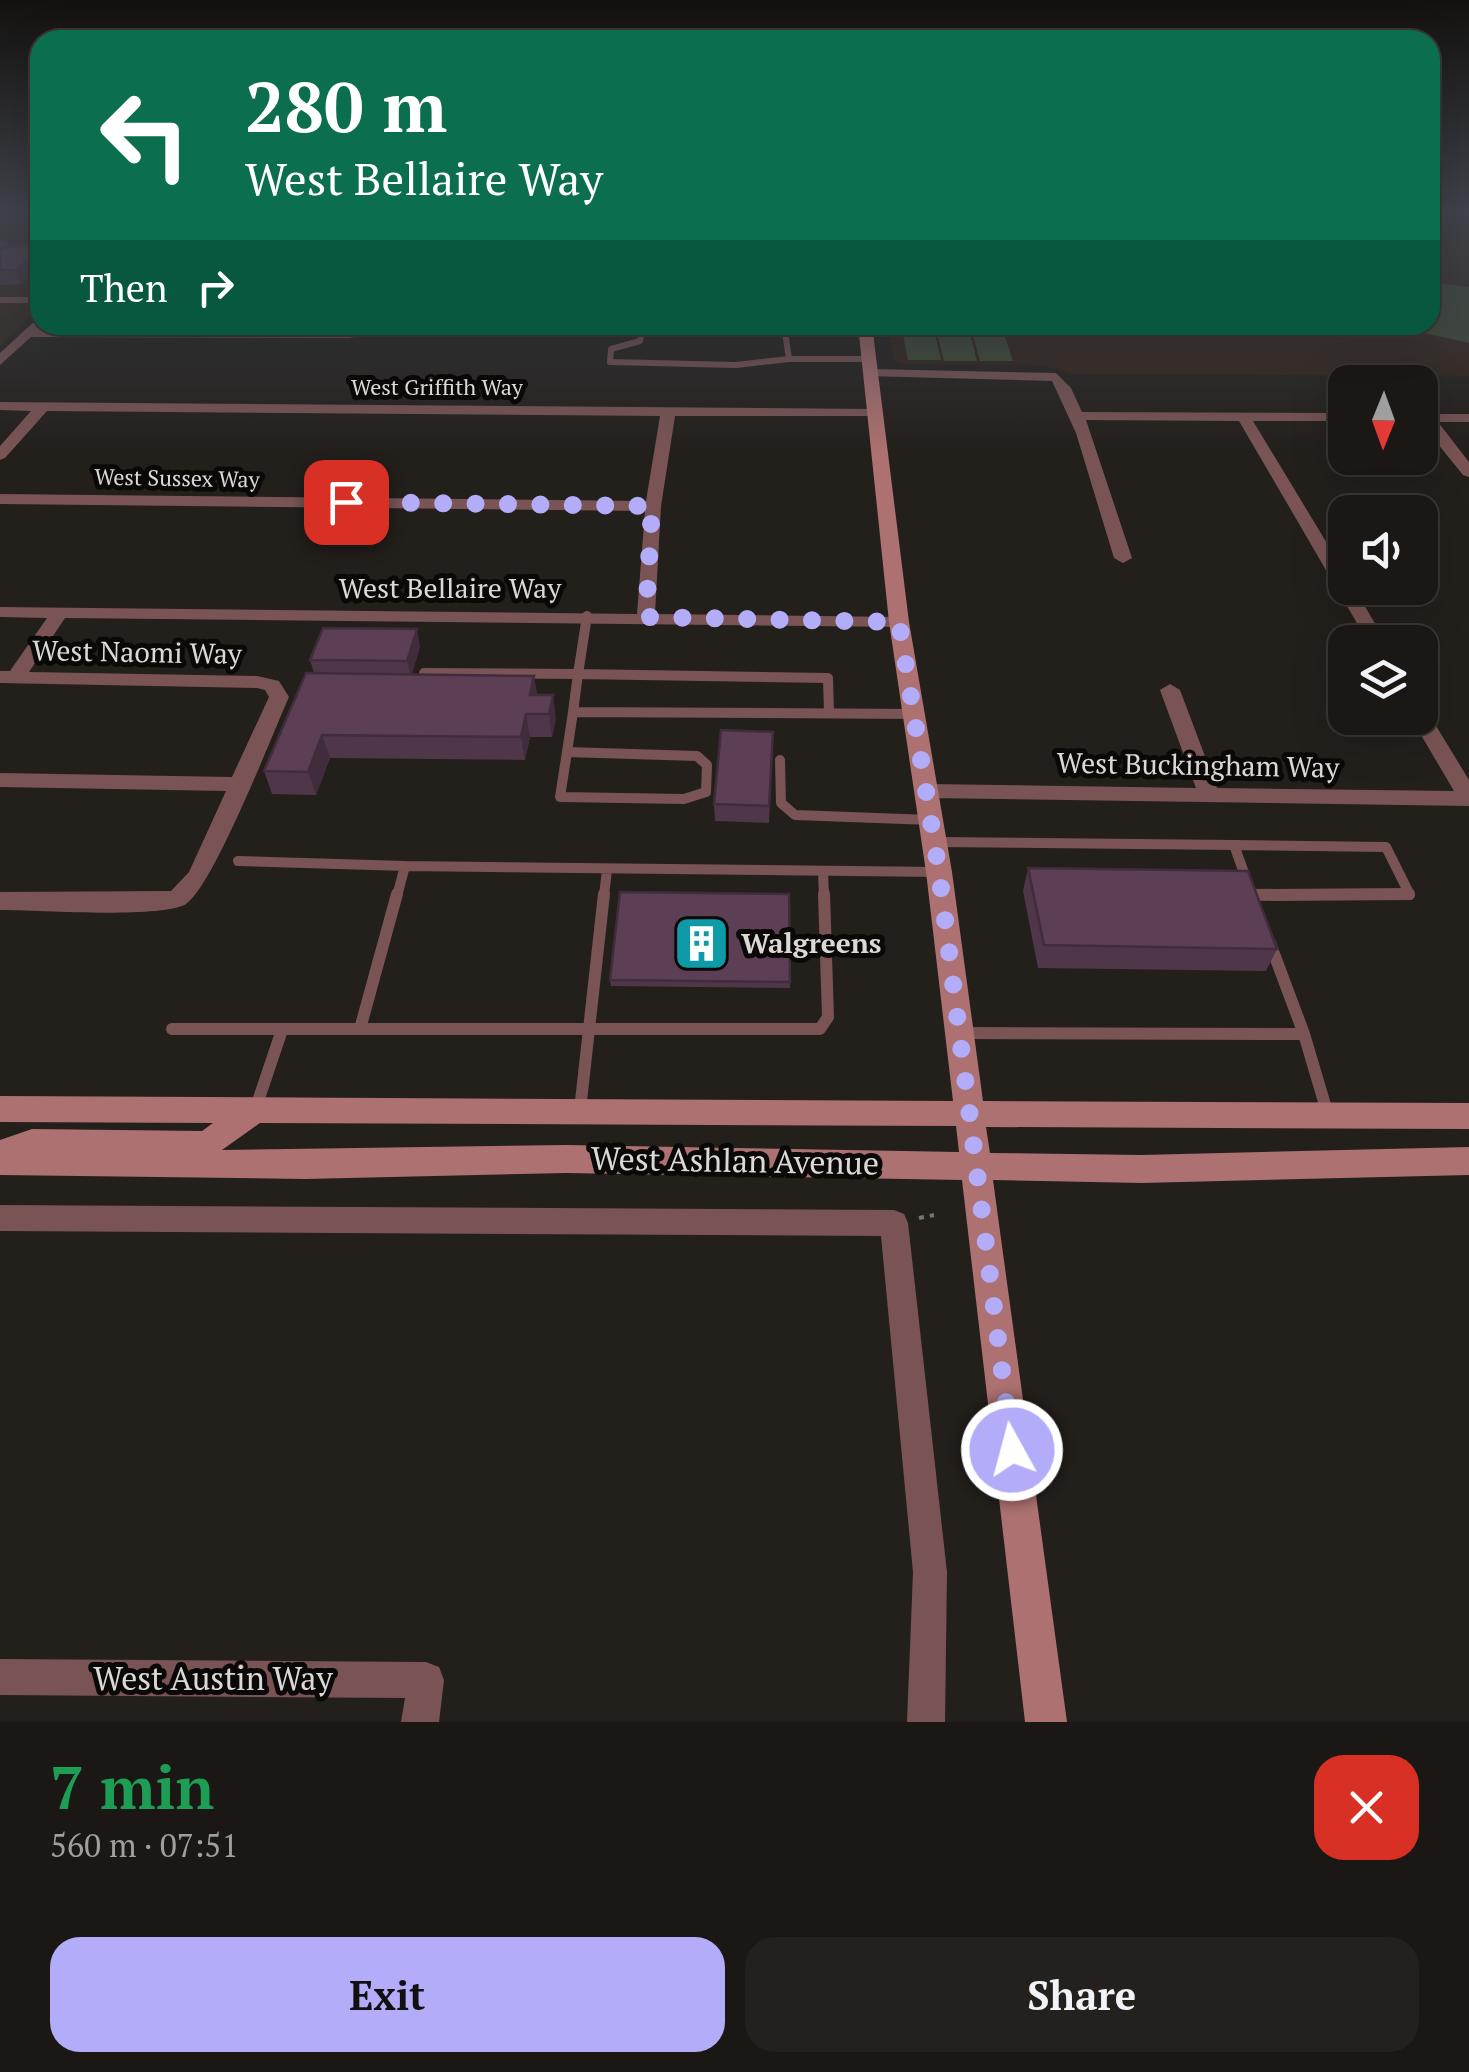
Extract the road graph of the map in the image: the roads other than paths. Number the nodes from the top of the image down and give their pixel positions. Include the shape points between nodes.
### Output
1 (0, 300) edge
2 (14, 300) junction
3 (30, 300) edge
4 (0, 314) edge
5 (30, 330) edge
6 (27, 333) junction
7 (30, 333) edge
8 (641, 335) edge
9 (786, 335) edge
10 (866, 335) edge
11 (2, 357) edge
12 (789, 358) junction
13 (871, 366) junction
14 (0, 406) edge
15 (43, 406) junction
16 (668, 411) junction
17 (874, 413) junction
18 (1074, 416) junction
19 (1243, 416) junction
20 (1328, 417) edge
21 (1438, 418) edge
22 (1469, 418) edge
23 (1438, 436) edge
24 (0, 454) edge
25 (1469, 472) edge
26 (0, 499) edge
27 (652, 506) junction
28 (1123, 558) dead end
29 (0, 612) edge
30 (59, 612) junction
31 (586, 616) junction
32 (646, 617) junction
33 (899, 622) junction
34 (1367, 625) edge
35 (424, 674) edge
36 (578, 674) junction
37 (8, 676) edge
38 (1170, 690) dead end
39 (572, 712) junction
40 (829, 713) junction
41 (916, 714) junction
42 (1432, 735) edge
43 (566, 752) junction
44 (780, 760) dead end
45 (0, 780) edge
46 (240, 784) junction
47 (927, 792) junction
48 (1209, 795) junction
49 (1469, 798) edge
50 (932, 831) junction
51 (1234, 845) junction
52 (238, 862) dead end
53 (405, 866) junction
54 (607, 869) junction
55 (823, 872) junction
56 (939, 872) junction
57 (1252, 895) junction
58 (0, 901) edge
59 (1259, 912) edge
60 (1265, 930) edge
61 (172, 1029) dead end
62 (360, 1029) junction
63 (588, 1029) junction
64 (282, 1030) junction
65 (960, 1033) junction
66 (1304, 1034) junction
67 (0, 1109) edge
68 (255, 1110) junction
69 (580, 1110) junction
70 (970, 1115) junction
71 (1328, 1115) junction
72 (1469, 1116) edge
73 (0, 1158) edge
74 (1469, 1161) edge
75 (977, 1166) junction
76 (0, 1218) edge
77 (0, 1677) edge
78 (420, 1722) edge
79 (926, 1722) edge
80 (1046, 1722) edge

1 - 2 lane
2 - 3 lane
2 - 4 lane
5 - 6 street
6 - 7 street
6 - 11 street
8 - 12 lane via 640,341 611,348 610,362 736,365
9 - 12 lane
10 - 13 main road
12 - 13 lane
13 - 17 main road
13 - 18 street via 1056,377
14 - 15 street, West Griffith Way
15 - 16 street, West Griffith Way
15 - 24 street
16 - 17 street, West Griffith Way
16 - 27 street
17 - 33 main road
18 - 19 street
18 - 28 street
19 - 20 street
19 - 34 street
21 - 22 street
23 - 25 street
26 - 27 street, West Sussex Way
27 - 32 street
29 - 30 street, West Bellaire Way
30 - 31 street, West Bellaire Way
30 - 37 street
31 - 32 street, West Bellaire Way
31 - 36 lane
32 - 33 street, West Bellaire Way
33 - 41 main road
35 - 36 lane
36 - 39 lane
36 - 40 lane via 828,678
37 - 46 street, West Naomi Way via 272,685 279,698
38 - 48 street
39 - 40 lane
39 - 43 lane
40 - 41 lane
41 - 47 main road
42 - 49 street
43 - 43 lane via 696,756 707,765 706,792 684,799 560,797
44 - 50 lane via 781,803 796,815
45 - 46 street
46 - 58 street via 198,876 178,898
47 - 48 street, West Buckingham Way
47 - 50 main road
48 - 49 street, West Buckingham Way
50 - 51 lane
50 - 56 main road
51 - 57 lane
51 - 57 lane via 1386,847 1410,895
52 - 53 lane
53 - 54 lane
53 - 62 lane
54 - 55 lane
54 - 63 lane
55 - 56 lane
55 - 63 lane via 828,1017 820,1030
56 - 65 main road
57 - 59 lane
60 - 66 lane
61 - 64 lane
62 - 63 lane
62 - 64 lane
63 - 69 lane
64 - 68 lane
65 - 66 lane
65 - 70 main road
66 - 71 lane
67 - 68 main road, West Ashlan Avenue
68 - 69 main road, West Ashlan Avenue
68 - 73 main road via 207,1144 32,1142
69 - 70 main road, West Ashlan Avenue
70 - 71 main road, West Ashlan Avenue
70 - 75 main road
71 - 72 main road, West Ashlan Avenue
73 - 75 main road, West Ashlan Avenue
74 - 75 main road, West Ashlan Avenue
75 - 80 main road
76 - 79 street via 894,1223 930,1572
77 - 78 street, West Austin Way via 426,1680

